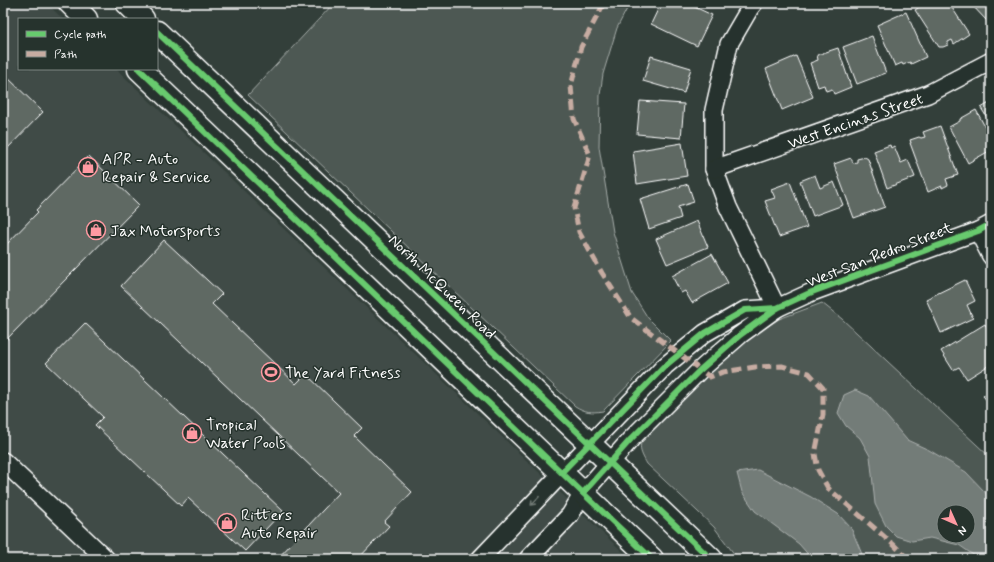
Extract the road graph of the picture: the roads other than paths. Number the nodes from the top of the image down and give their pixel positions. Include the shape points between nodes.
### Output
1 (70, 3) edge
2 (126, 3) edge
3 (754, 3) edge
4 (85, 18) edge
5 (142, 18) edge
6 (158, 33) edge
7 (991, 61) edge
8 (140, 70) edge
9 (714, 169) junction
10 (984, 227) edge
11 (991, 256) edge
12 (777, 308) junction
13 (590, 444) junction
14 (3, 461) edge
15 (609, 463) junction
16 (562, 472) junction
17 (583, 493) junction
18 (106, 559) edge
19 (480, 559) edge
20 (528, 559) edge
21 (652, 559) edge
22 (711, 559) edge

1 - 4 main road
2 - 5 main road
3 - 9 street via 729,44 714,110
6 - 13 main road, North McQueen Road
7 - 9 street, West Encinas Street via 928,94
8 - 16 main road
9 - 12 street via 728,207
10 - 11 street
10 - 12 street, West San Pedro Street via 812,292
12 - 13 street, West San Pedro Street via 745,310 705,333 664,366
12 - 15 street, West San Pedro Street via 740,334 700,370
13 - 15 main road, North McQueen Road
13 - 16 street, West San Pedro Street
14 - 18 street
15 - 17 street, West San Pedro Street
15 - 22 main road, North McQueen Road
16 - 17 main road
16 -> 19 street, West San Pedro Street
17 - 20 street, West San Pedro Street via 570,515
17 - 21 main road

